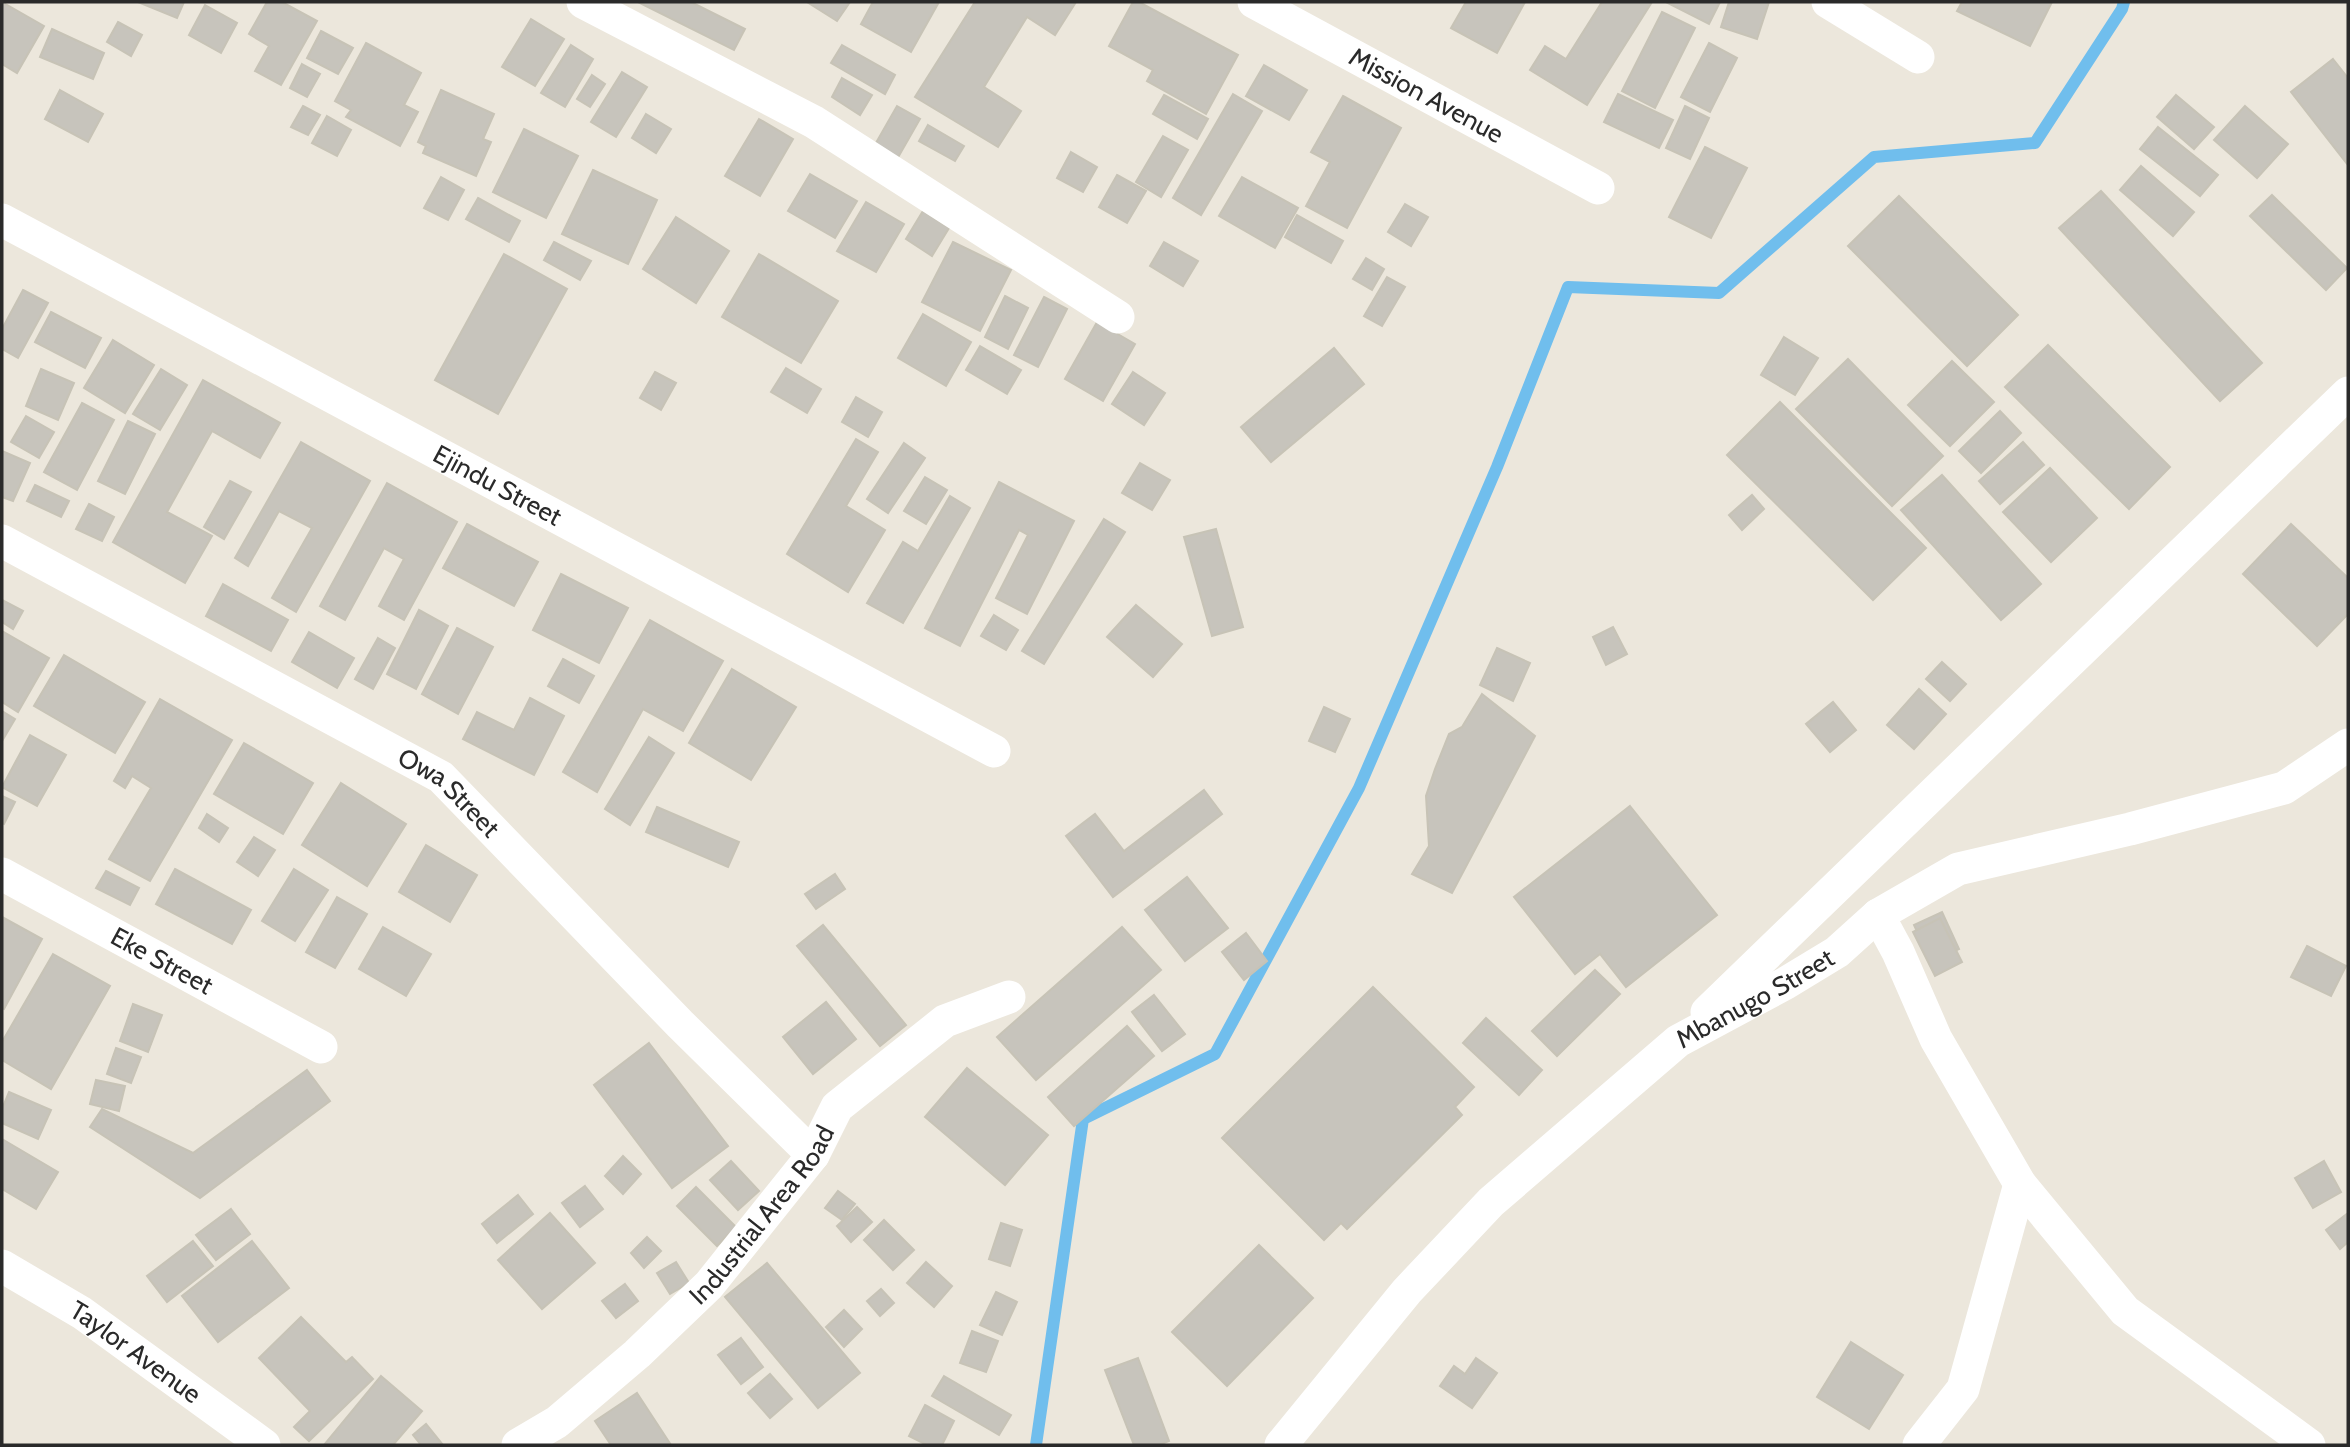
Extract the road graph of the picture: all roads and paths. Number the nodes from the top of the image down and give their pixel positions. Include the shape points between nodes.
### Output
1 (583, 2) edge
2 (1254, 2) edge
3 (1828, 2) edge
4 (1918, 57) dead end
5 (1598, 188) dead end
6 (2, 220) edge
7 (1118, 317) dead end
8 (2348, 393) edge
9 (2, 541) edge
10 (2348, 745) edge
11 (994, 751) dead end
12 (2, 874) edge
13 (1878, 915) junction
14 (1009, 997) dead end
15 (1678, 1041) junction
16 (321, 1048) dead end
17 (813, 1155) junction
18 (2020, 1184) junction
19 (2, 1266) edge
20 (565, 1434) edge
21 (264, 1445) edge
22 (518, 1445) edge
23 (1281, 1445) edge
24 (1919, 1445) edge
25 (2309, 1445) edge

1 - 7 street via 814,122
2 - 5 street, Mission Avenue
3 - 4 street
6 - 11 street, Ejindu Street
8 - 15 street
9 - 17 street, Owa Street via 441,777
10 - 13 street, Mbanugo Street via 2284,788 1958,869
12 - 16 street, Eke Street
13 - 15 street, Mbanugo Street via 1837,952
13 - 18 street via 1936,1039
14 - 17 street, Industrial Area Road via 945,1021 837,1107
15 - 23 street, Mbanugo Street via 1491,1202 1407,1291
17 - 20 street, Industrial Area Road via 709,1286 637,1354
18 - 24 street via 1963,1389
18 - 25 street via 2125,1311
19 - 21 street, Taylor Avenue via 82,1313
20 - 22 street, Industrial Area Road

